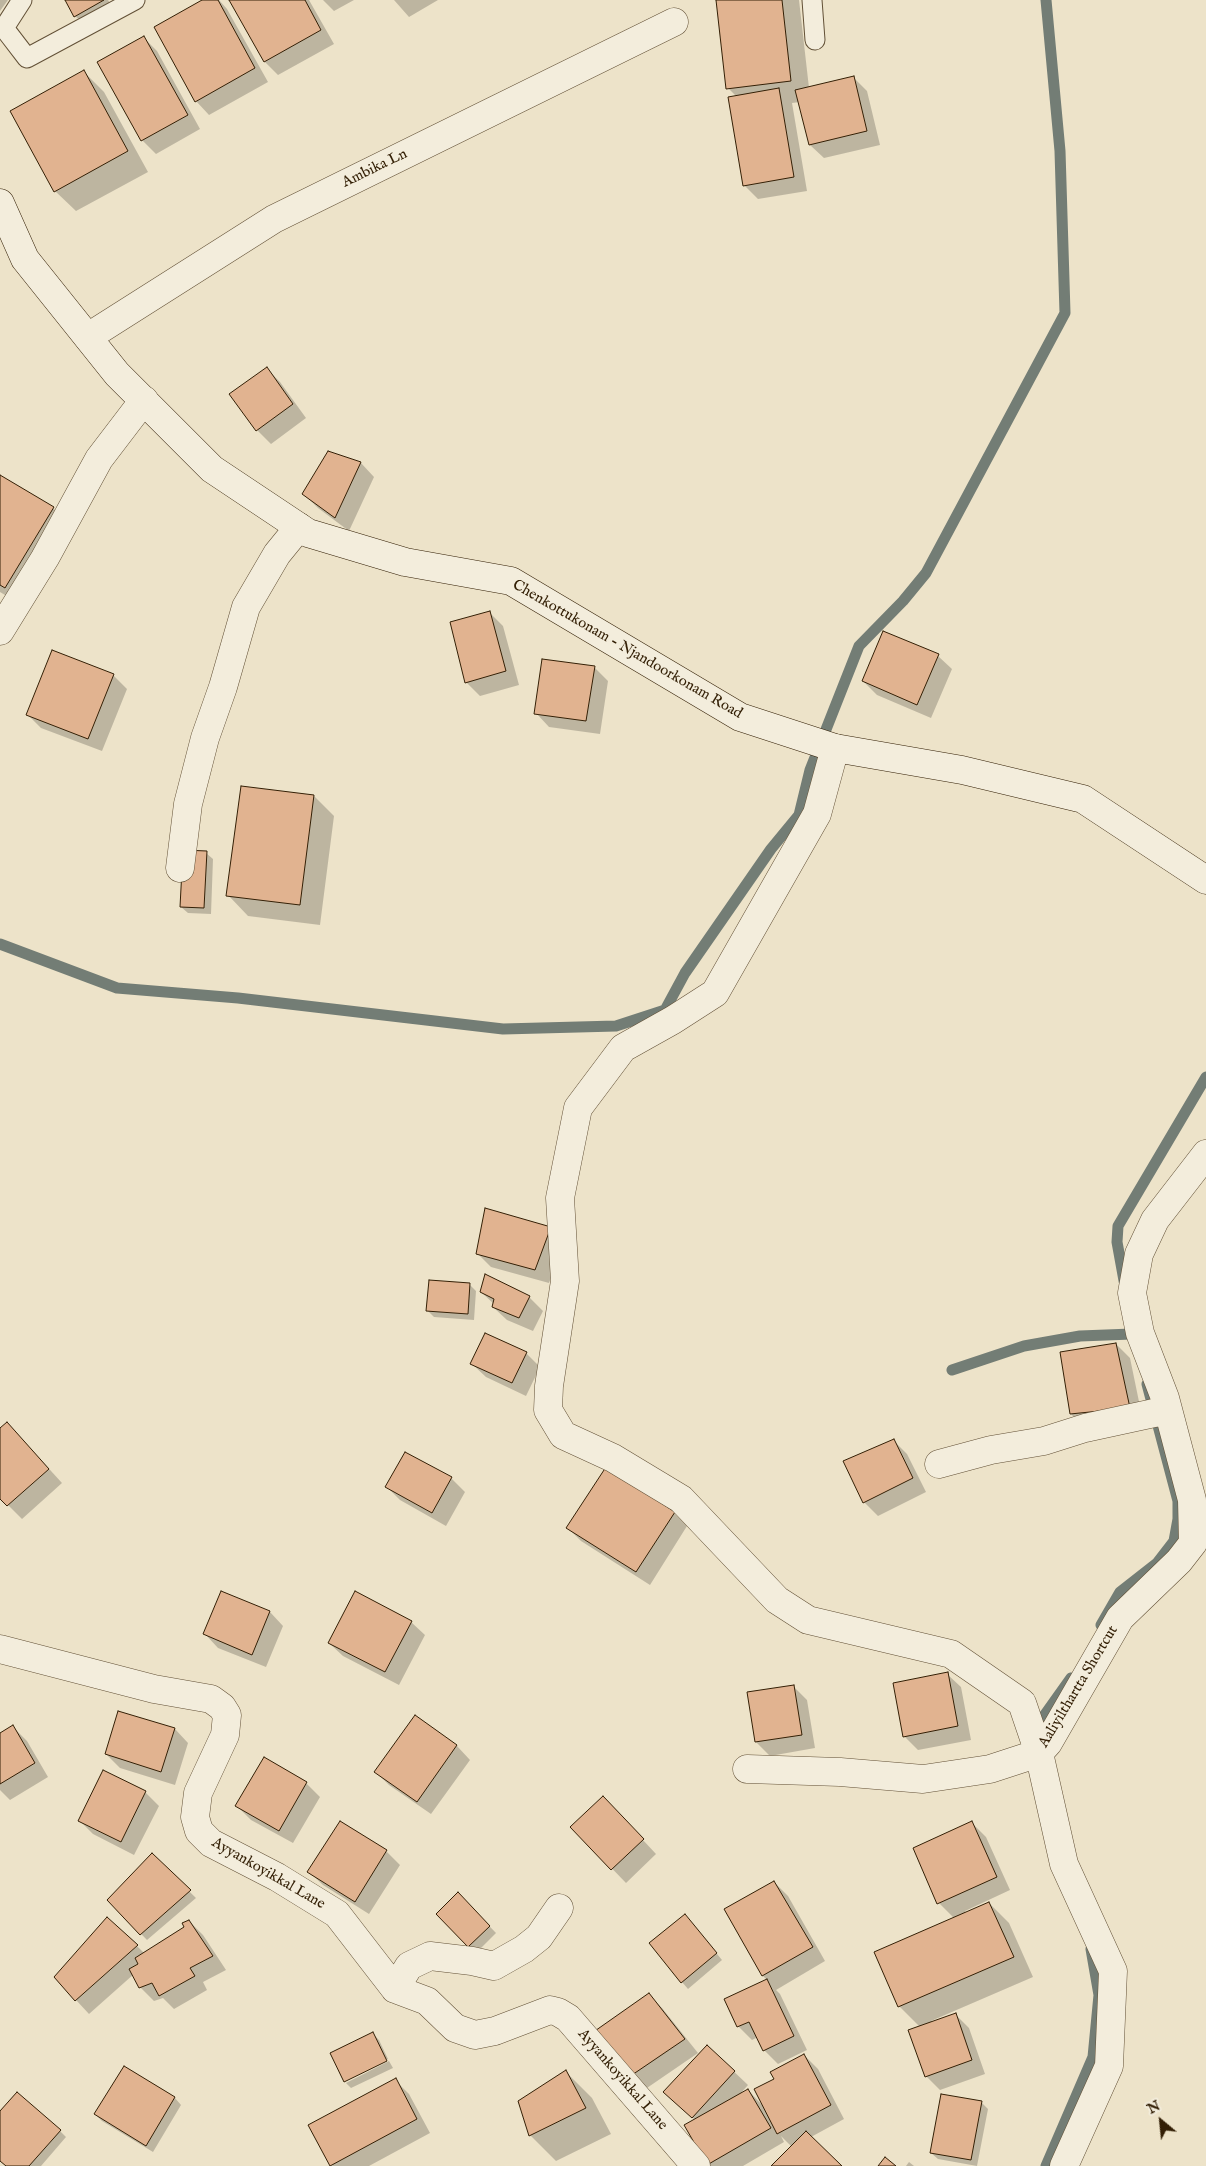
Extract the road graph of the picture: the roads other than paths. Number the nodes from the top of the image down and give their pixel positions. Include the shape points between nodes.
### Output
1 (22, 0) edge
2 (135, 0) edge
3 (812, 0) edge
4 (674, 22) dead end
5 (815, 40) dead end
6 (5, 42) edge
7 (0, 203) edge
8 (88, 337) junction
9 (144, 400) junction
10 (299, 527) junction
11 (0, 631) edge
12 (836, 748) junction
13 (180, 868) dead end
14 (1206, 880) edge
15 (1206, 1154) edge
16 (1160, 1412) junction
17 (939, 1464) dead end
18 (1206, 1552) edge
19 (1179, 1561) junction
20 (0, 1649) edge
21 (1027, 1757) junction
22 (747, 1770) dead end
23 (560, 1908) dead end
24 (395, 1989) junction
25 (696, 2166) edge
26 (1064, 2166) edge

1 - 6 lane via 4,28
2 - 6 lane via 27,58
3 - 5 lane
4 - 8 street, Ambika Ln via 274,218
7 - 8 street, Chenkottukonam - Njandoorkonam Road via 25,259
8 - 9 street, Chenkottukonam - Njandoorkonam Road via 117,374
9 - 10 street, Chenkottukonam - Njandoorkonam Road via 212,469
9 - 11 street via 99,459 46,558
10 - 12 street, Chenkottukonam - Njandoorkonam Road via 308,533 405,562 511,581 740,717
10 - 13 street via 277,554 246,607 188,804
12 - 14 street, Chenkottukonam - Njandoorkonam Road via 962,770 1083,799
12 - 21 street via 817,814 715,993 623,1048 578,1108 560,1198 565,1281 548,1410 563,1435 613,1458 681,1499 777,1600 808,1620 951,1654 1022,1703
15 - 16 street, Aaliyilthartta Shortcut via 1155,1220 1139,1254 1132,1293
16 - 17 street
16 - 19 street, Aaliyilthartta Shortcut via 1192,1500 1193,1543
18 - 19 street
19 - 21 street, Aaliyilthartta Shortcut via 1120,1618 1048,1743
20 - 24 street, Ayyankoyikkal Lane via 154,1689 210,1699 222,1707 227,1715 225,1734 198,1793 195,1817 199,1831 210,1843 277,1877 337,1914
21 - 22 street via 990,1769 922,1779 840,1772
21 - 26 street, Aaliyilthartta Shortcut via 1064,1864 1113,1971 1109,2066
23 - 24 street via 539,1937 494,1966 430,1956 408,1966
24 - 25 street, Ayyankoyikkal Lane via 427,2001 456,2028 475,2035 495,2031 550,2010 558,2012 568,2018

